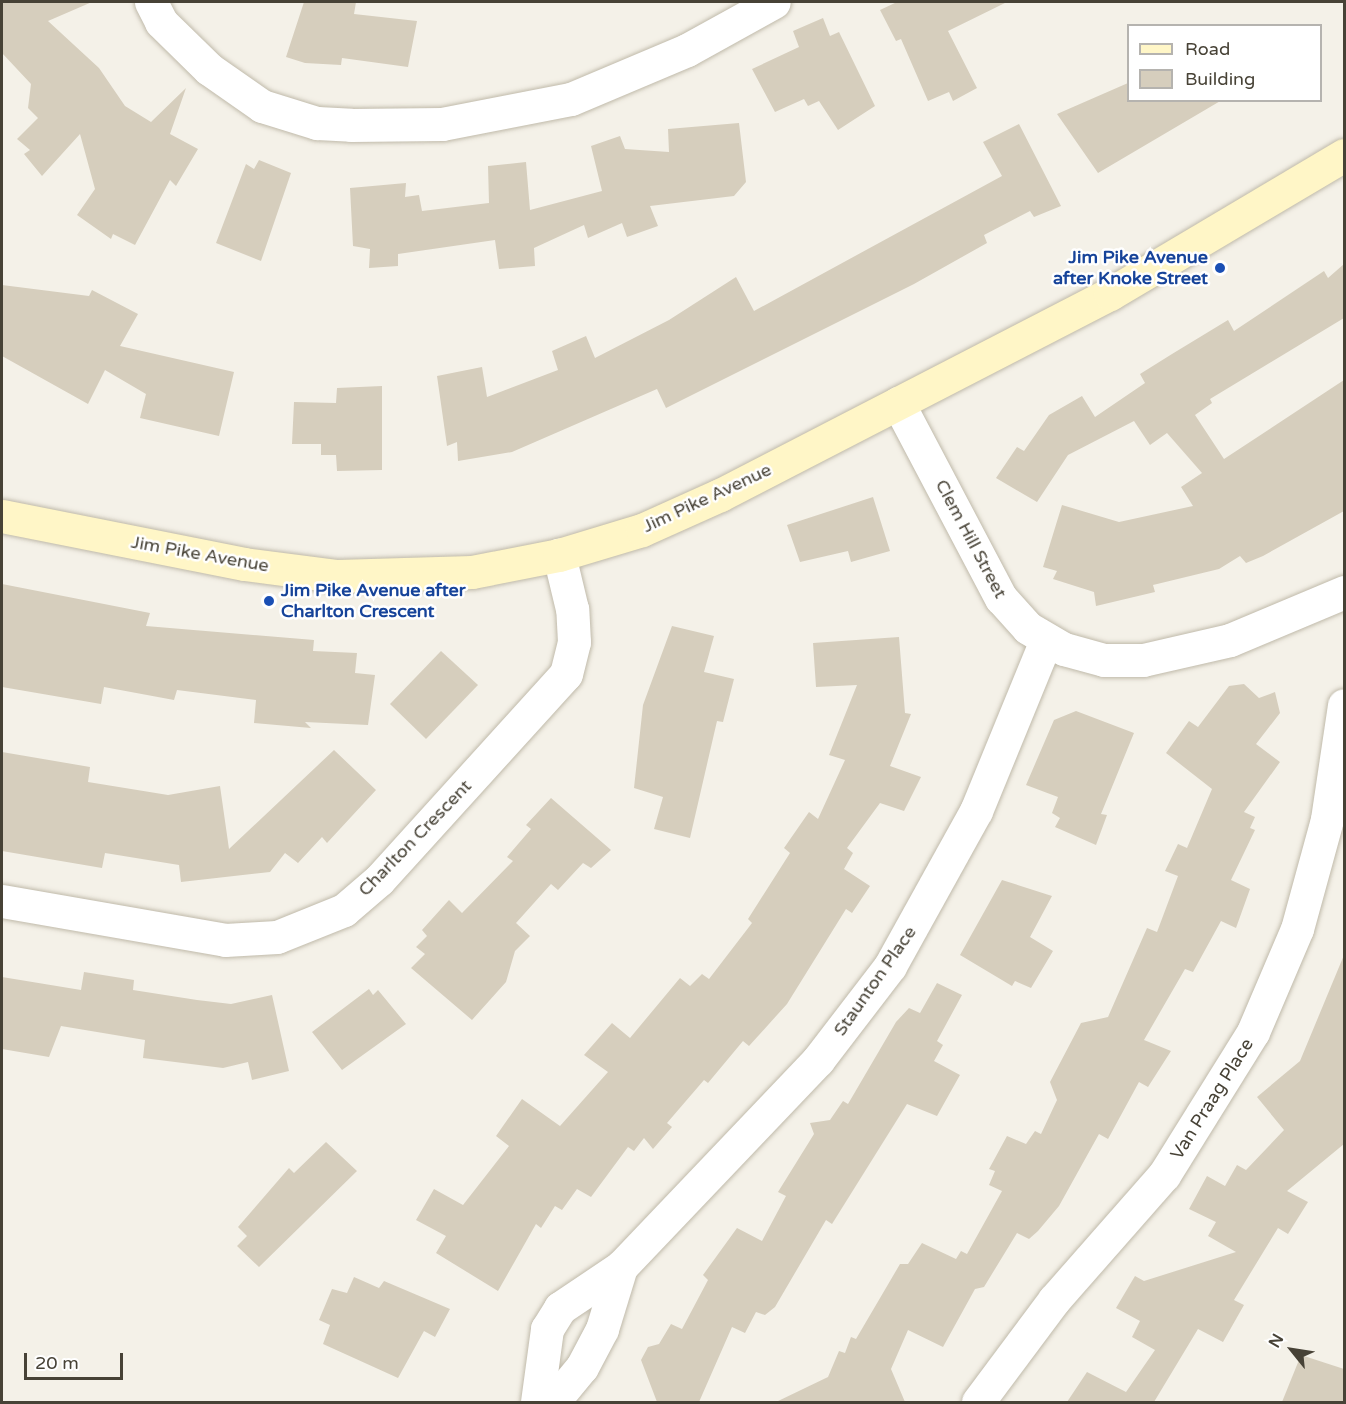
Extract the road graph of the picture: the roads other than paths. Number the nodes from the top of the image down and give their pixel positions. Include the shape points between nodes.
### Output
1 (151, 2) edge
2 (774, 2) edge
3 (1344, 155) edge
4 (898, 403) junction
5 (2, 516) edge
6 (559, 555) junction
7 (1344, 592) edge
8 (1046, 640) junction
9 (1344, 705) edge
10 (2, 901) edge
11 (621, 1266) junction
12 (544, 1351) junction
13 (582, 1367) junction
14 (537, 1402) edge
15 (553, 1402) edge
16 (978, 1402) edge

1 - 2 street via 161,22 208,69 262,106 316,123 351,125 442,124 571,99 687,50
3 - 4 street, Jim Pike Avenue via 1274,202 1110,294
4 - 6 street, Jim Pike Avenue via 720,495 642,530
4 - 8 street, Clem Hill Street via 1001,598
5 - 6 street, Jim Pike Avenue via 237,563 337,576 472,572
6 - 10 street, Charlton Crescent via 573,620 566,674 387,871 344,910 277,937 225,940
7 - 8 street, Clem Hill Street via 1230,640 1143,660 1104,660
8 - 11 street, Staunton Place via 976,812 890,966 818,1060
9 - 16 street, Van Praag Place via 1327,819 1297,929 1253,1032 1164,1175 1054,1300
11 - 12 street, Staunton Place via 560,1308 547,1329
11 - 13 street, Staunton Place via 602,1329
12 - 13 street via 553,1363
12 - 14 street, Staunton Place
13 - 15 street, Staunton Place

